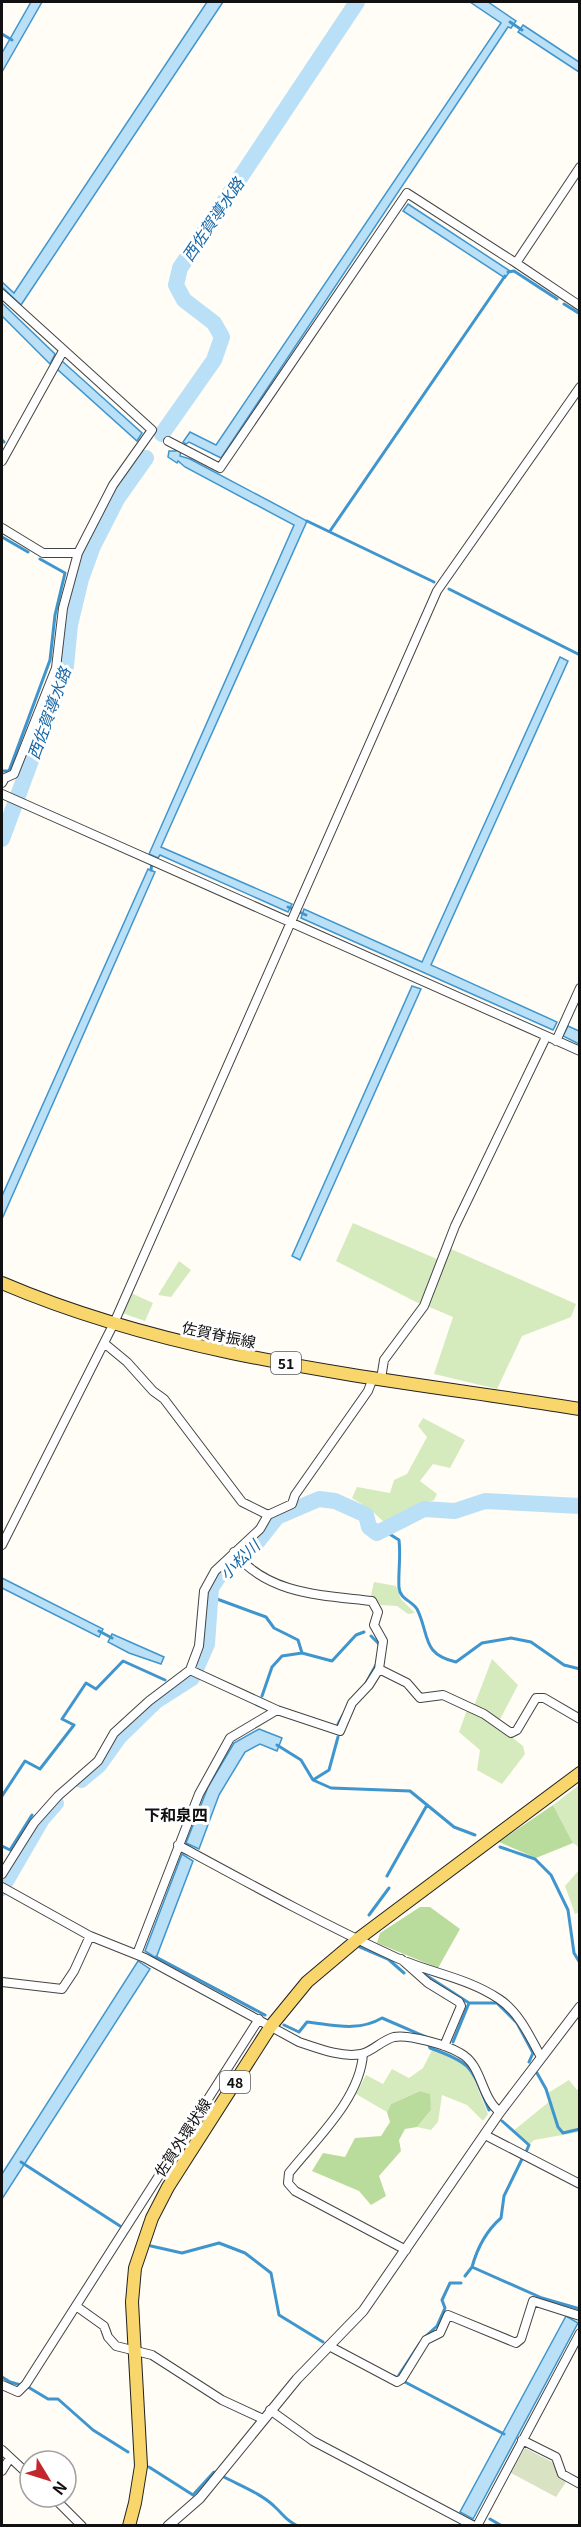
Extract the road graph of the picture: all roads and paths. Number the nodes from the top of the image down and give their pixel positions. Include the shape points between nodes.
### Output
1 (579, 167) edge
2 (516, 263) junction
3 (2, 294) edge
4 (579, 306) edge
5 (59, 358) junction
6 (579, 387) edge
7 (168, 441) dead end
8 (2, 461) edge
9 (2, 528) edge
10 (78, 553) junction
11 (2, 783) edge
12 (4, 796) edge
13 (290, 923) junction
14 (579, 987) edge
15 (546, 1037) junction
16 (556, 1041) junction
17 (579, 1051) edge
18 (2, 1283) edge
19 (114, 1323) junction
20 (104, 1342) junction
21 (377, 1379) junction
22 (579, 1409) edge
23 (268, 1515) junction
24 (2, 1545) edge
25 (234, 1552) junction
26 (378, 1669) junction
27 (190, 1670) junction
28 (277, 1710) junction
29 (579, 1719) edge
30 (579, 1773) edge
31 (178, 1845) junction
32 (2, 1874) edge
33 (3, 1888) edge
34 (90, 1936) junction
35 (358, 1939) junction
36 (144, 1958) junction
37 (401, 1959) junction
38 (2, 1982) edge
39 (579, 2007) edge
40 (259, 2019) junction
41 (271, 2026) junction
42 (444, 2046) junction
43 (363, 2054) junction
44 (541, 2057) junction
45 (500, 2112) junction
46 (485, 2135) junction
47 (579, 2184) edge
48 (406, 2250) junction
49 (76, 2306) junction
50 (579, 2316) edge
51 (579, 2333) edge
52 (329, 2346) junction
53 (134, 2352) junction
54 (2, 2385) edge
55 (270, 2410) junction
56 (263, 2419) junction
57 (522, 2440) junction
58 (2, 2450) edge
59 (10, 2458) junction
60 (18, 2465) edge
61 (2, 2471) edge
62 (579, 2484) edge
63 (65, 2509) edge
64 (134, 2524) edge
65 (82, 2526) edge
66 (168, 2526) edge
67 (476, 2526) edge

1 - 2 street
2 - 4 street
2 - 7 street via 407,193 220,468
3 - 5 street
5 - 8 street
5 - 10 street via 152,430 113,485
6 - 13 street via 437,591
9 - 10 street via 43,553
10 - 11 street via 63,608 56,668 14,774
12 - 13 street
13 - 15 street
13 - 19 street
14 - 16 street
15 - 16 street
15 - 21 street via 455,1226 424,1306 384,1360
16 - 17 street
18 - 19 main road, 佐賀脊振線 / 51
19 - 20 street
19 - 21 main road, 佐賀脊振線 / 51 via 231,1352
20 - 23 street via 164,1399 242,1502
20 - 24 street
21 - 22 main road, 佐賀脊振線 / 51
21 - 23 street via 292,1504
23 - 25 street via 260,1529
25 - 26 street via 264,1580 285,1588 372,1602 378,1612 374,1625 383,1641
25 - 27 street via 215,1571 204,1591 199,1646
26 - 28 street via 352,1703 340,1731
26 - 29 street via 407,1683 420,1698 443,1695 484,1714 512,1733 536,1698 544,1698
27 - 28 street
27 - 32 street via 114,1733 98,1761 34,1823
28 - 31 street via 230,1738 199,1794
30 - 35 main road, 佐賀外環状線 / 48
31 - 35 street
31 - 36 street
33 - 34 street
34 - 36 street
34 - 38 street via 62,1989
35 - 37 street
35 - 41 main road, 佐賀外環状線 / 48 via 308,1982
36 - 40 street
37 - 42 street via 461,2006
37 - 44 street via 471,1984 500,1999 521,2021
39 - 44 street
40 - 41 street
40 - 49 street
41 - 43 street via 299,2042 324,2050
41 - 53 main road, 佐賀外環状線 / 48 via 152,2218 135,2268
42 - 43 street via 394,2037
42 - 45 street via 469,2058 492,2106
43 - 48 street via 354,2091 289,2173 288,2183 295,2191
44 - 45 street
45 - 46 street
46 - 47 street
46 - 48 street
48 - 52 street via 363,2311
49 - 53 street via 104,2326 116,2346
49 - 54 street via 24,2386 18,2392
50 - 52 street via 533,2301 521,2339 516,2343 448,2315 440,2332 426,2340 397,2382
51 - 57 street
52 - 55 street
53 - 56 street via 152,2355 222,2400
53 - 64 main road, 佐賀外環状線 / 48 via 141,2466
55 - 56 street
55 - 67 street via 313,2441
56 - 66 street via 200,2498
57 - 62 street via 556,2457 562,2474
57 - 67 street
58 - 59 street
59 - 60 street
59 - 61 street
63 - 65 street

